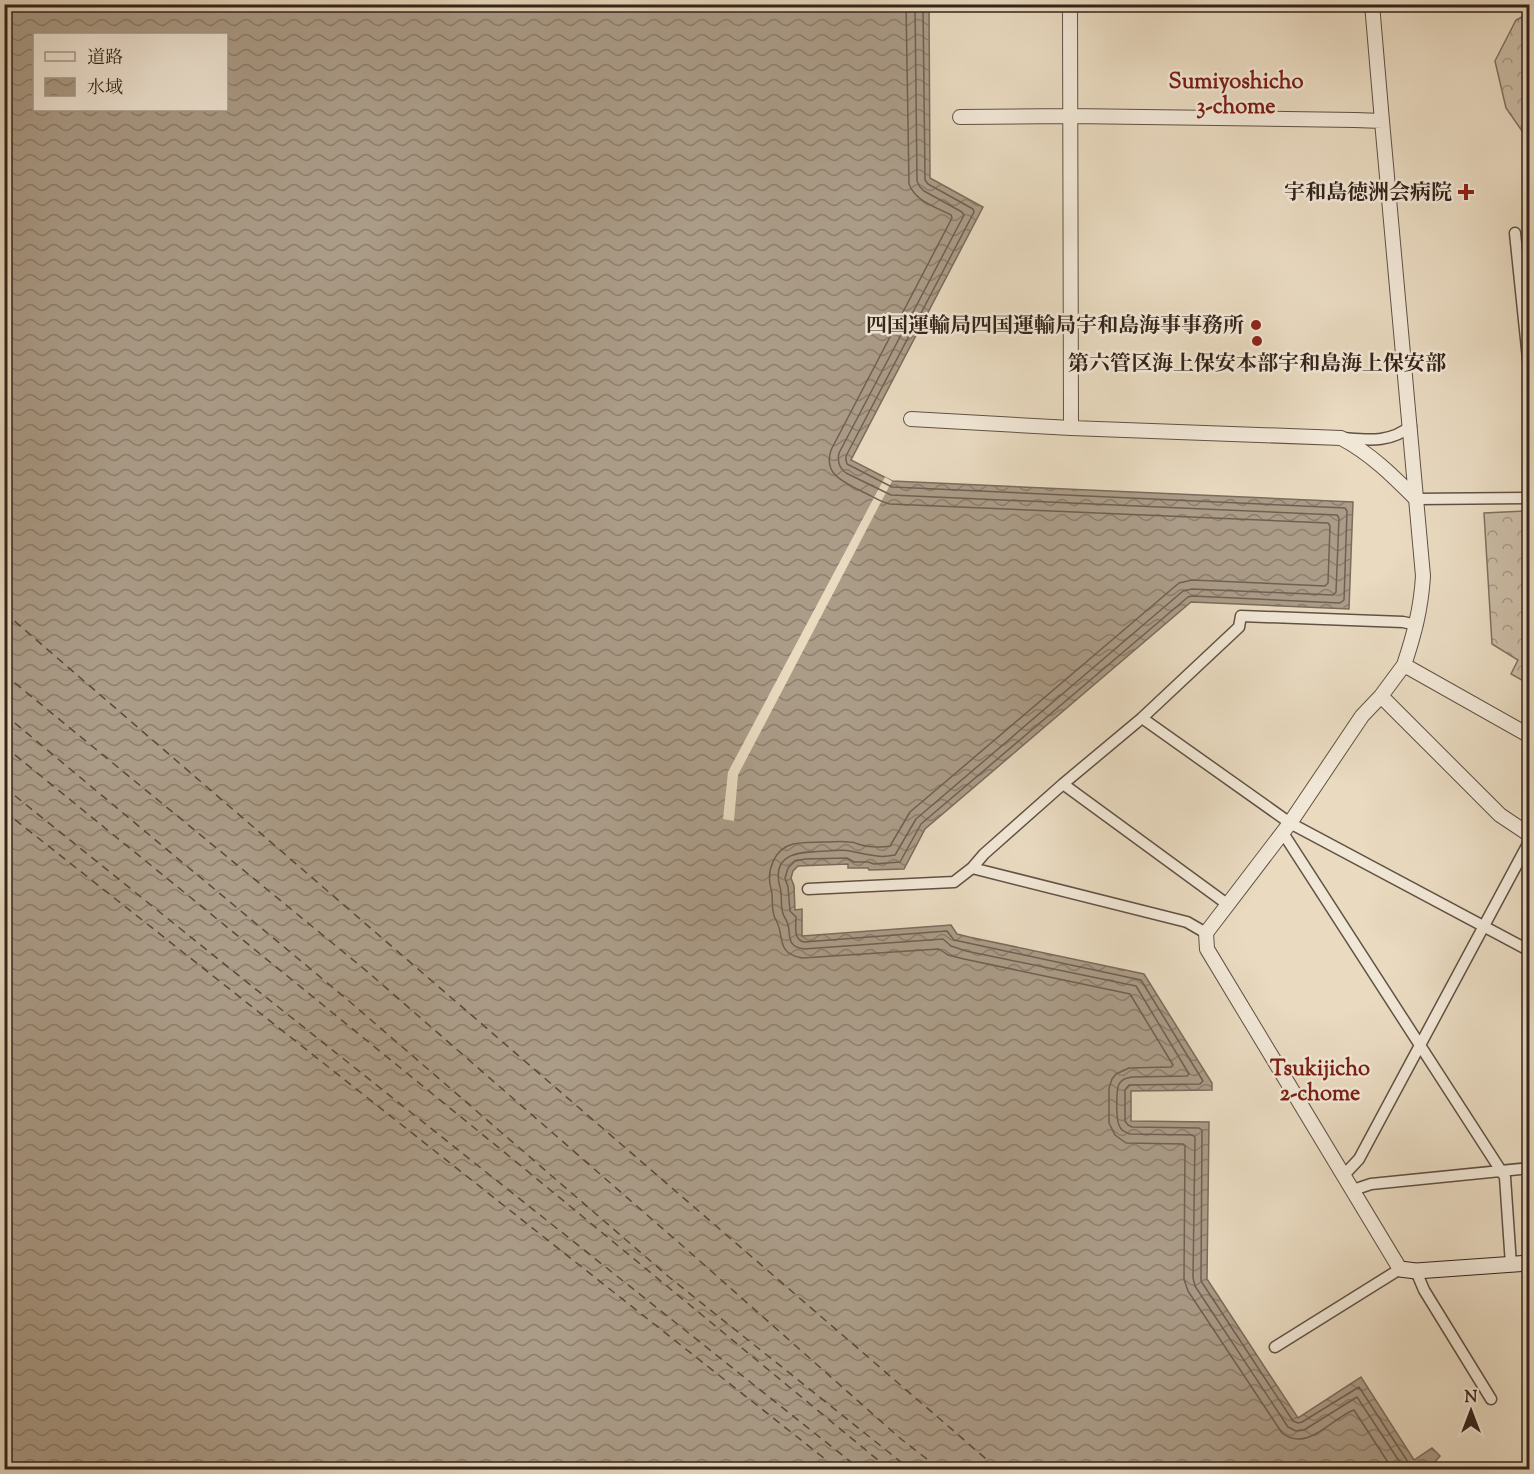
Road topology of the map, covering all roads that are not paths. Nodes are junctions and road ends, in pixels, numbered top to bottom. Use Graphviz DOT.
graph roads {
  1 [pos="1070,4"];
  2 [pos="1372,4"];
  3 [pos="1071,116"];
  4 [pos="960,117"];
  5 [pos="1382,122"];
  6 [pos="1515,233"];
  7 [pos="1530,378"];
  8 [pos="910,419"];
  9 [pos="1411,426"];
  10 [pos="1071,428"];
  11 [pos="1341,438"];
  12 [pos="1530,498"];
  13 [pos="1416,499"];
  14 [pos="1417,625"];
  15 [pos="1404,665"];
  16 [pos="1381,696"];
  17 [pos="1142,718"];
  18 [pos="1530,736"];
  19 [pos="1063,784"];
  20 [pos="1286,828"];
  21 [pos="1530,835"];
  22 [pos="1530,840"];
  23 [pos="972,868"];
  24 [pos="808,889"];
  25 [pos="1227,904"];
  26 [pos="1484,926"];
  27 [pos="1206,933"];
  28 [pos="1530,951"];
  29 [pos="1420,1044"];
  30 [pos="1530,1168"];
  31 [pos="1501,1170"];
  32 [pos="1344,1175"];
  33 [pos="1353,1190"];
  34 [pos="1530,1263"];
  35 [pos="1511,1265"];
  36 [pos="1400,1269"];
  37 [pos="1416,1271"];
  38 [pos="1275,1347"];
  39 [pos="1491,1399"];
  1 -- 3 [label="street"];
  2 -- 5 [label="street"];
  3 -- 4 [label="street"];
  3 -- 5 [label="street"];
  3 -- 10 [label="street"];
  5 -- 9 [label="street"];
  6 -- 7 [label="street"];
  8 -- 10 [label="street"];
  9 -- 11 [label="street"];
  9 -- 13 [label="street"];
  10 -- 11 [label="street"];
  11 -- 13 [label="street"];
  12 -- 13 [label="street"];
  13 -- 14 [label="street"];
  14 -- 15 [label="street"];
  14 -- 17 [label="street"];
  15 -- 16 [label="street"];
  15 -- 18 [label="street"];
  16 -- 20 [label="street"];
  16 -- 21 [label="street"];
  17 -- 19 [label="street"];
  17 -- 20 [label="street"];
  19 -- 23 [label="street"];
  19 -- 25 [label="street"];
  20 -- 25 [label="street"];
  20 -- 26 [label="street"];
  20 -- 29 [label="street"];
  22 -- 26 [label="street"];
  23 -- 24 [label="street"];
  23 -- 27 [label="street"];
  25 -- 27 [label="street"];
  26 -- 28 [label="street"];
  26 -- 29 [label="street"];
  27 -- 32 [label="street"];
  29 -- 31 [label="street"];
  29 -- 32 [label="street"];
  30 -- 31 [label="street"];
  31 -- 33 [label="street"];
  31 -- 35 [label="street"];
  32 -- 33 [label="street"];
  33 -- 36 [label="street"];
  34 -- 35 [label="main road"];
  35 -- 37 [label="main road"];
  36 -- 37 [label="main road"];
  36 -- 38 [label="street"];
  37 -- 39 [label="street"];
}
